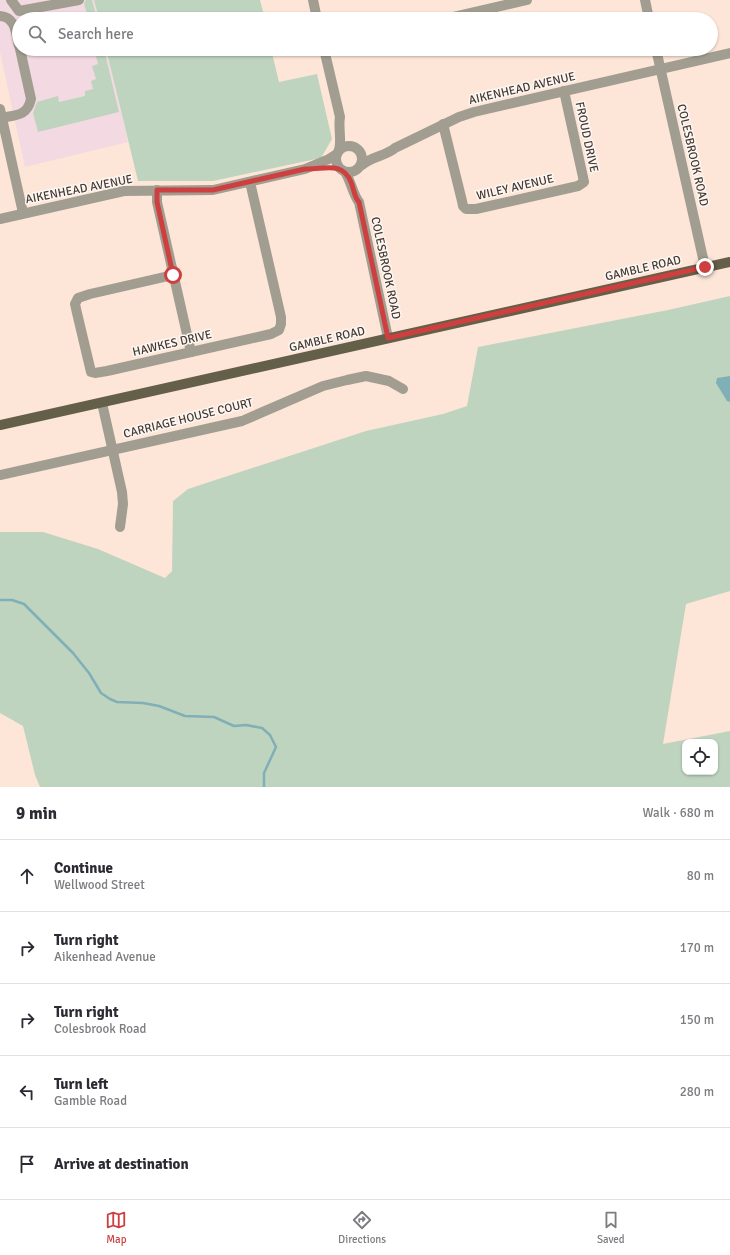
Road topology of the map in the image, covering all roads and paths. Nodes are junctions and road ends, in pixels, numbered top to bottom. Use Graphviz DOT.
graph roads {
  1 [pos="11,0"];
  2 [pos="79,0"];
  3 [pos="313,0"];
  4 [pos="527,0"];
  5 [pos="645,0"];
  6 [pos="316,12"];
  7 [pos="475,12"];
  8 [pos="648,12"];
  9 [pos="0,16"];
  10 [pos="12,22"];
  11 [pos="730,53"];
  12 [pos="22,56"];
  13 [pos="326,56"];
  14 [pos="658,56"];
  15 [pos="717,56"];
  16 [pos="718,56"];
  17 [pos="661,69"];
  18 [pos="564,91"];
  19 [pos="1,115"];
  20 [pos="340,117"];
  21 [pos="443,124"];
  22 [pos="356,148"];
  23 [pos="395,148"];
  24 [pos="338,152"];
  25 [pos="360,167"];
  26 [pos="305,169"];
  27 [pos="343,170"];
  28 [pos="250,182"];
  29 [pos="578,186"];
  30 [pos="157,190"];
  31 [pos="359,202"];
  32 [pos="23,213"];
  33 [pos="0,218"];
  34 [pos="730,262"];
  35 [pos="705,267"];
  36 [pos="173,275"];
  37 [pos="388,338"];
  38 [pos="191,352"];
  39 [pos="403,389"];
  40 [pos="102,403"];
  41 [pos="0,425"];
  42 [pos="112,450"];
  43 [pos="0,475"];
  44 [pos="120,527"];
  1 -- 2 [label="street"];
  3 -- 6 [label="street"];
  4 -- 7 [label="street"];
  5 -- 8 [label="street"];
  9 -- 10 [label="street"];
  11 -- 16 [label="street, AIKENHEAD AVENUE"];
  12 -- 19 [label="street"];
  13 -- 20 [label="street"];
  14 -- 17 [label="street, COLESBROOK ROAD"];
  15 -- 17 [label="street, AIKENHEAD AVENUE"];
  17 -- 18 [label="street, AIKENHEAD AVENUE"];
  17 -- 35 [label="street, COLESBROOK ROAD"];
  18 -- 21 [label="street, AIKENHEAD AVENUE"];
  18 -- 29 [label="street, FROUD DRIVE"];
  19 -- 32 [label="street"];
  20 -- 22 [label="street"];
  20 -- 24 [label="street"];
  21 -- 23 [label="street, AIKENHEAD AVENUE"];
  21 -- 29 [label="street, WILEY AVENUE"];
  22 -- 23 [label="street, AIKENHEAD AVENUE"];
  22 -- 24 [label="street"];
  22 -- 25 [label="street"];
  23 -- 25 [label="street, AIKENHEAD AVENUE"];
  24 -- 26 [label="street, AIKENHEAD AVENUE"];
  24 -- 27 [label="street"];
  25 -- 27 [label="street"];
  25 -- 31 [label="street, COLESBROOK ROAD"];
  26 -- 27 [label="street, AIKENHEAD AVENUE"];
  26 -- 28 [label="street, AIKENHEAD AVENUE"];
  27 -- 31 [label="street, COLESBROOK ROAD"];
  28 -- 30 [label="street, AIKENHEAD AVENUE"];
  28 -- 38 [label="street, HAWKES DRIVE"];
  30 -- 32 [label="street, AIKENHEAD AVENUE"];
  30 -- 36 [label="street"];
  31 -- 37 [label="street, COLESBROOK ROAD"];
  32 -- 33 [label="street, AIKENHEAD AVENUE"];
  34 -- 35 [label="main road, GAMBLE ROAD"];
  35 -- 37 [label="main road, GAMBLE ROAD"];
  36 -- 38 [label="street"];
  36 -- 38 [label="street, HAWKES DRIVE"];
  37 -- 40 [label="main road, GAMBLE ROAD"];
  39 -- 42 [label="street, CARRIAGE HOUSE COURT"];
  40 -- 41 [label="main road, GAMBLE ROAD"];
  40 -- 42 [label="street"];
  42 -- 43 [label="street, CARRIAGE HOUSE COURT"];
  42 -- 44 [label="street"];
}
